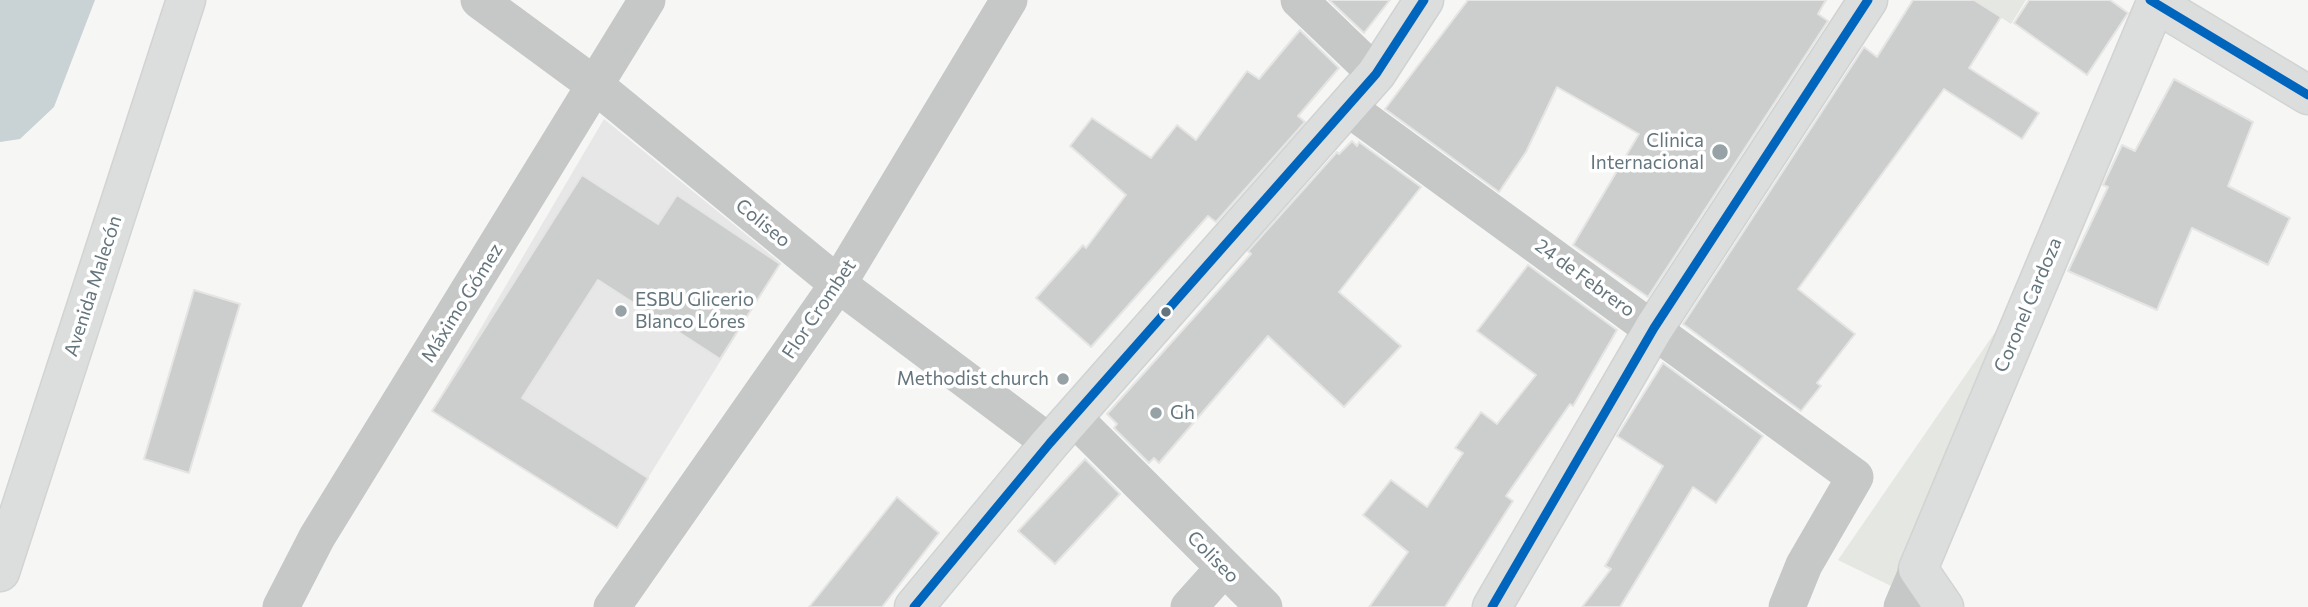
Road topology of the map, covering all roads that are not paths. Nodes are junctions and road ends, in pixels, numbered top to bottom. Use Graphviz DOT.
graph roads {
  1 [pos="186,0"];
  2 [pos="479,0"];
  3 [pos="647,0"];
  4 [pos="1009,0"];
  5 [pos="1299,0"];
  6 [pos="1424,0"];
  7 [pos="1868,0"];
  8 [pos="2154,1"];
  9 [pos="1376,74"];
  10 [pos="596,86"];
  11 [pos="2308,96"];
  12 [pos="1347,107"];
  13 [pos="838,284"];
  14 [pos="1654,328"];
  15 [pos="1061,430"];
  16 [pos="1224,568"];
  17 [pos="1918,569"];
  18 [pos="0,572"];
  19 [pos="281,607"];
  20 [pos="612,607"];
  21 [pos="914,607"];
  22 [pos="1189,607"];
  23 [pos="1264,607"];
  24 [pos="1492,607"];
  25 [pos="1787,607"];
  26 [pos="1902,607"];
  27 [pos="1944,607"];
  1 -- 18 [label="main road, Avenida Malecón"];
  2 -- 10 [label="street, Coliseo"];
  3 -- 10 [label="street, Máximo Gómez"];
  4 -- 13 [label="street, Flor Crombet"];
  5 -- 9 [label="street"];
  6 -- 9 [label="main road"];
  7 -- 14 [label="main road"];
  8 -- 11 [label="main road"];
  8 -- 17 [label="main road, Coronel Cardoza"];
  9 -- 12 [label="main road"];
  10 -- 13 [label="street, Coliseo"];
  10 -- 19 [label="street, Máximo Gómez"];
  12 -- 14 [label="street, 24 de Febrero"];
  12 -- 15 [label="main road"];
  13 -- 15 [label="street, Coliseo"];
  13 -- 20 [label="street, Flor Crombet"];
  14 -- 24 [label="main road"];
  14 -- 25 [label="street, 24 de Febrero"];
  15 -- 16 [label="street, Coliseo"];
  15 -- 21 [label="main road"];
  16 -- 22 [label="street"];
  16 -- 23 [label="street, Coliseo"];
  17 -- 26 [label="street, Coronel Cardoza"];
  17 -- 27 [label="main road"];
}
